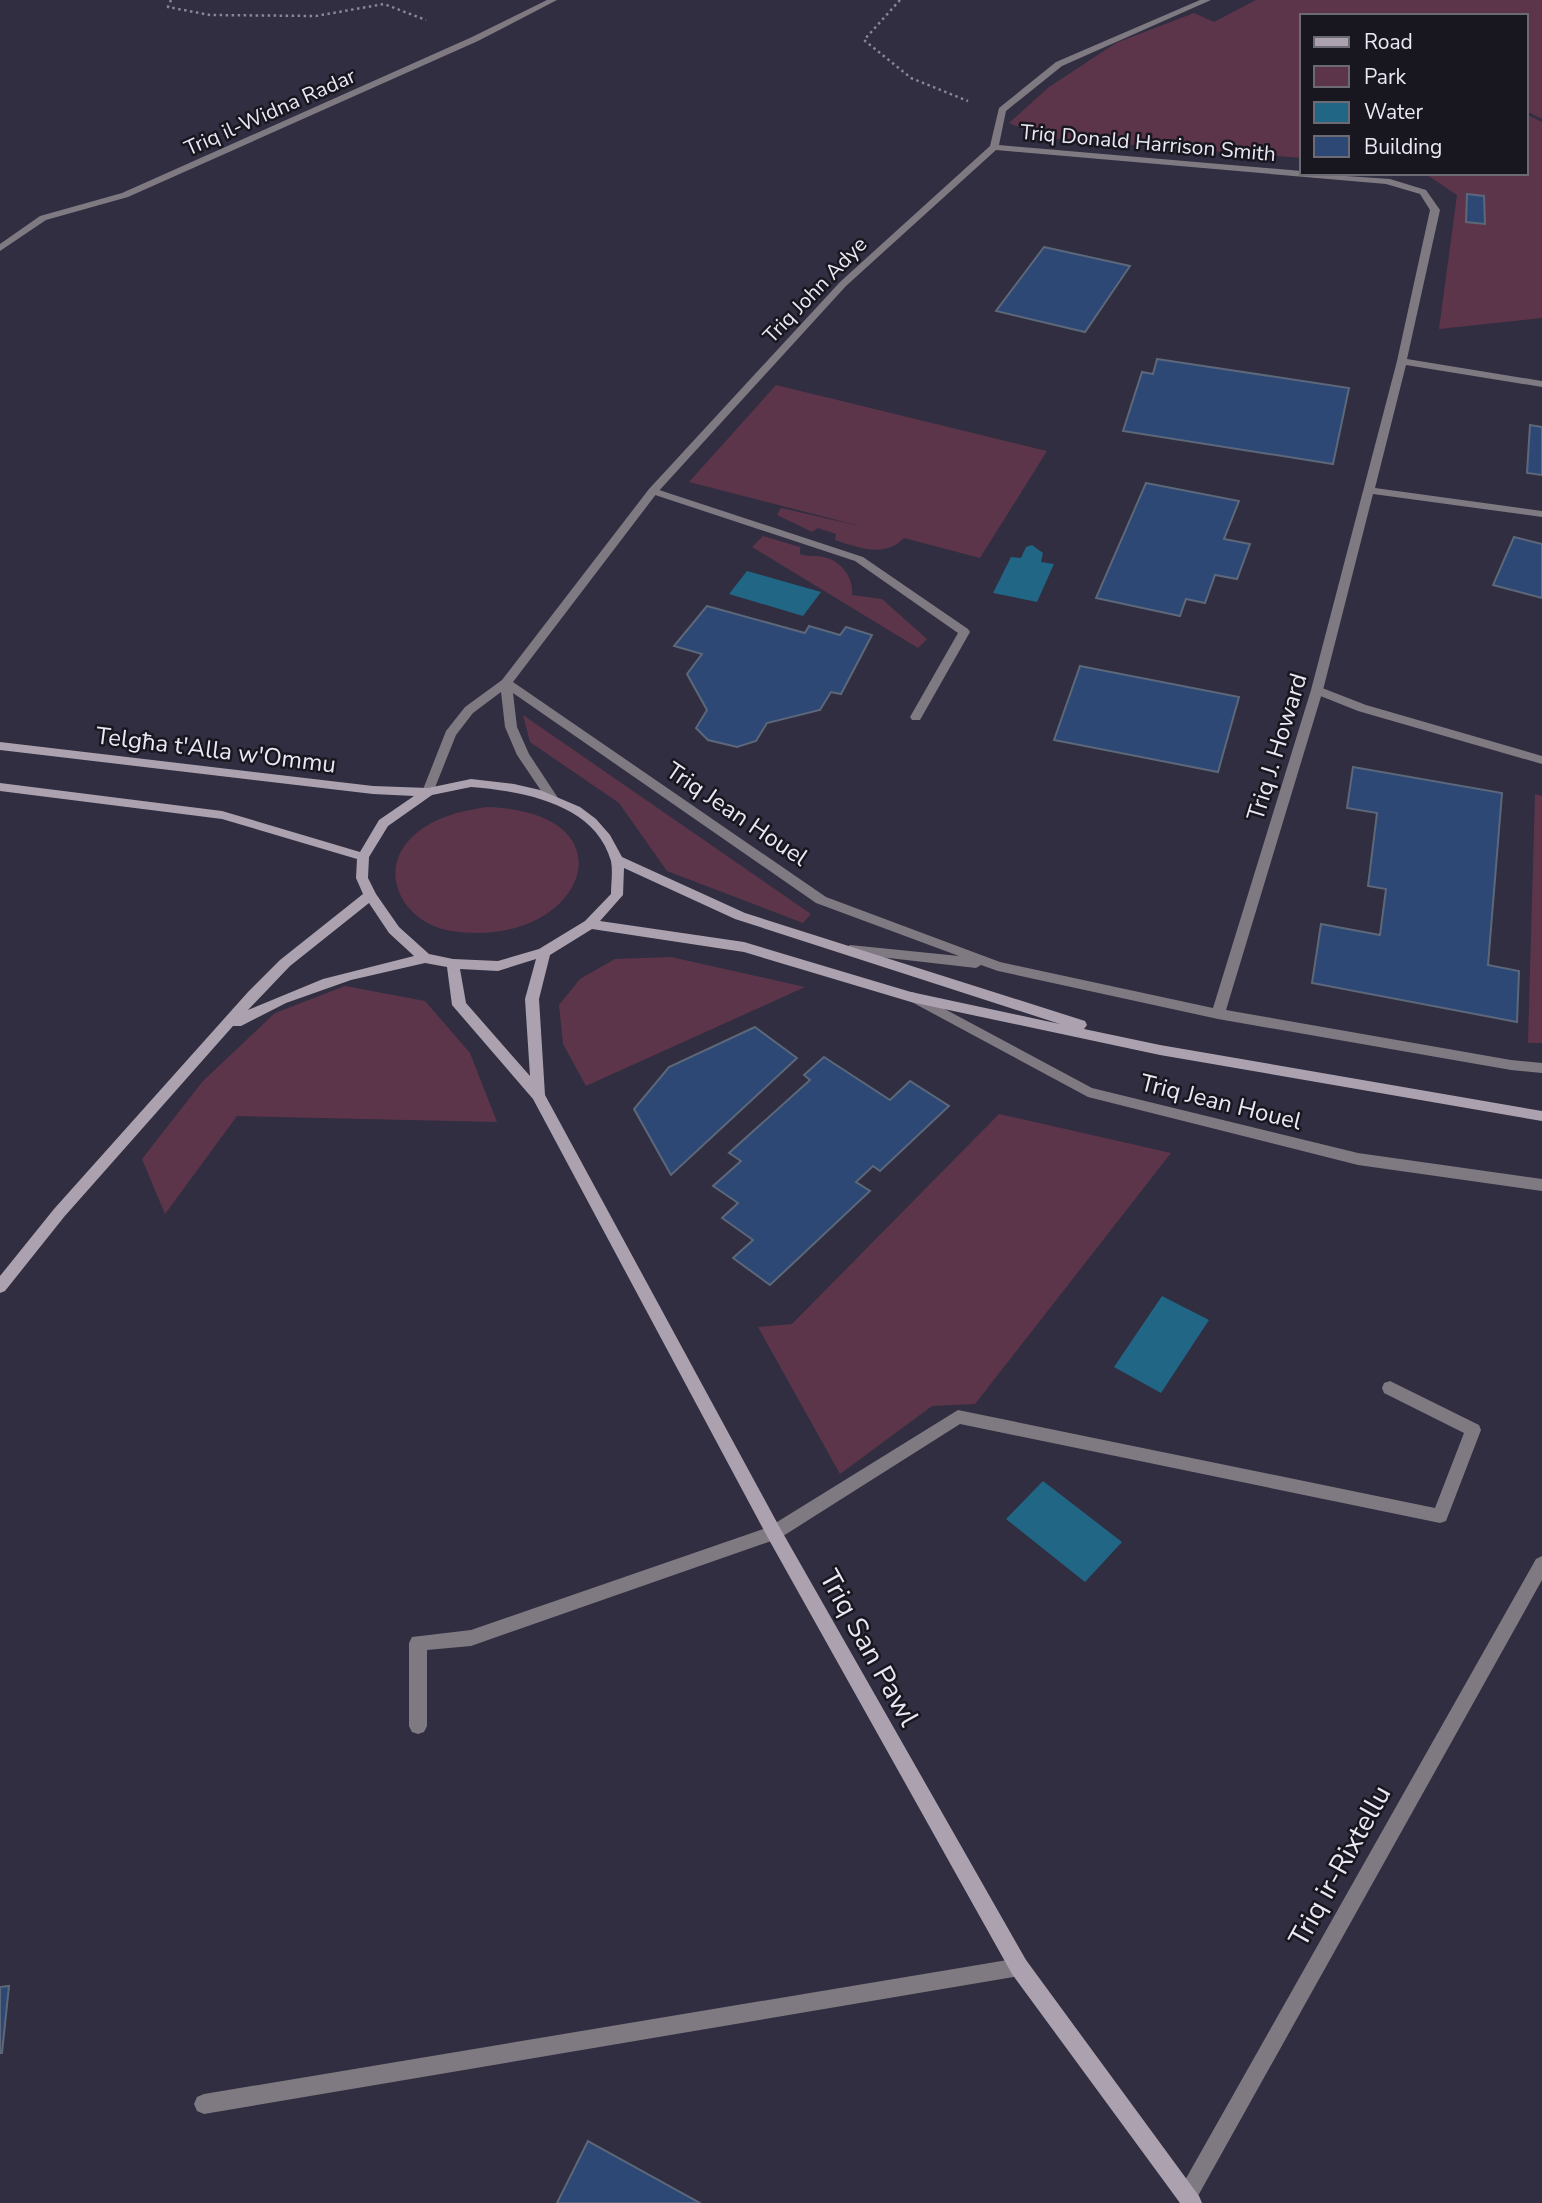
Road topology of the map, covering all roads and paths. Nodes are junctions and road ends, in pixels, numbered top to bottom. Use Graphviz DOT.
graph roads {
  1 [pos="171,0"];
  2 [pos="553,0"];
  3 [pos="900,0"];
  4 [pos="1207,0"];
  5 [pos="475,39"];
  6 [pos="1002,110"];
  7 [pos="994,147"];
  8 [pos="1300,173"];
  9 [pos="1318,175"];
  10 [pos="1423,192"];
  11 [pos="0,248"];
  12 [pos="1402,361"];
  13 [pos="1542,384"];
  14 [pos="1367,490"];
  15 [pos="653,491"];
  16 [pos="1542,514"];
  17 [pos="506,683"];
  18 [pos="1317,690"];
  19 [pos="916,717"];
  20 [pos="0,746"];
  21 [pos="1542,760"];
  22 [pos="0,787"];
  23 [pos="428,792"];
  24 [pos="552,798"];
  25 [pos="363,857"];
  26 [pos="617,860"];
  27 [pos="370,895"];
  28 [pos="590,924"];
  29 [pos="842,949"];
  30 [pos="544,953"];
  31 [pos="425,958"];
  32 [pos="453,964"];
  33 [pos="998,966"];
  34 [pos="911,996"];
  35 [pos="1218,1014"];
  36 [pos="229,1026"];
  37 [pos="1160,1050"];
  38 [pos="1542,1068"];
  39 [pos="538,1095"];
  40 [pos="1542,1116"];
  41 [pos="1542,1185"];
  42 [pos="0,1287"];
  43 [pos="1390,1388"];
  44 [pos="774,1533"];
  45 [pos="1542,1564"];
  46 [pos="418,1726"];
  47 [pos="1019,1968"];
  48 [pos="204,2104"];
  49 [pos="1189,2200"];
  1 -- 5 [label="path"];
  2 -- 5 [label="street, Triq il-Widna Radar"];
  3 -- 6 [label="path"];
  4 -- 6 [label="street"];
  5 -- 11 [label="street, Triq il-Widna Radar"];
  6 -- 7 [label="street"];
  7 -- 8 [label="street, Triq Donald Harrison Smith"];
  7 -- 15 [label="street, Triq John Adye"];
  9 -- 10 [label="street, Triq Donald Harrison Smith"];
  10 -- 12 [label="street, Triq J. Howard"];
  12 -- 13 [label="street"];
  12 -- 14 [label="street, Triq J. Howard"];
  14 -- 16 [label="street"];
  14 -- 18 [label="street, Triq J. Howard"];
  15 -- 17 [label="street, Triq John Adye"];
  15 -- 19 [label="street"];
  17 -- 23 [label="street, Triq John Adye"];
  17 -- 24 [label="street"];
  17 -- 33 [label="street, Triq Jean Houel"];
  18 -- 21 [label="street"];
  18 -- 35 [label="street, Triq J. Howard"];
  20 -- 23 [label="main road, Telgħa t'Alla w'Ommu"];
  22 -- 25 [label="main road"];
  23 -- 24 [label="main road"];
  23 -- 25 [label="main road"];
  24 -- 26 [label="main road"];
  25 -- 27 [label="main road"];
  26 -- 28 [label="main road"];
  26 -- 29 [label="main road, Triq Jean Houel"];
  27 -- 31 [label="main road"];
  27 -- 36 [label="main road"];
  28 -- 30 [label="main road"];
  28 -- 34 [label="main road, Triq Jean Houel"];
  29 -- 33 [label="street, Triq Jean Houel"];
  29 -- 37 [label="main road, Triq Jean Houel"];
  30 -- 32 [label="main road"];
  30 -- 39 [label="main road, Triq San Pawl"];
  31 -- 32 [label="main road"];
  31 -- 36 [label="main road"];
  32 -- 39 [label="main road, Triq San Pawl"];
  33 -- 35 [label="street, Triq Jean Houel"];
  34 -- 37 [label="main road, Triq Jean Houel"];
  34 -- 41 [label="street, Triq Jean Houel"];
  35 -- 38 [label="street, Triq Jean Houel"];
  36 -- 42 [label="main road"];
  37 -- 40 [label="main road, Triq Jean Houel"];
  39 -- 44 [label="main road, Triq San Pawl"];
  43 -- 44 [label="street"];
  44 -- 46 [label="street"];
  44 -- 47 [label="main road, Triq San Pawl"];
  45 -- 49 [label="street, Triq ir-Rixtellu"];
  47 -- 48 [label="street"];
  47 -- 49 [label="main road, Triq San Pawl"];
}
